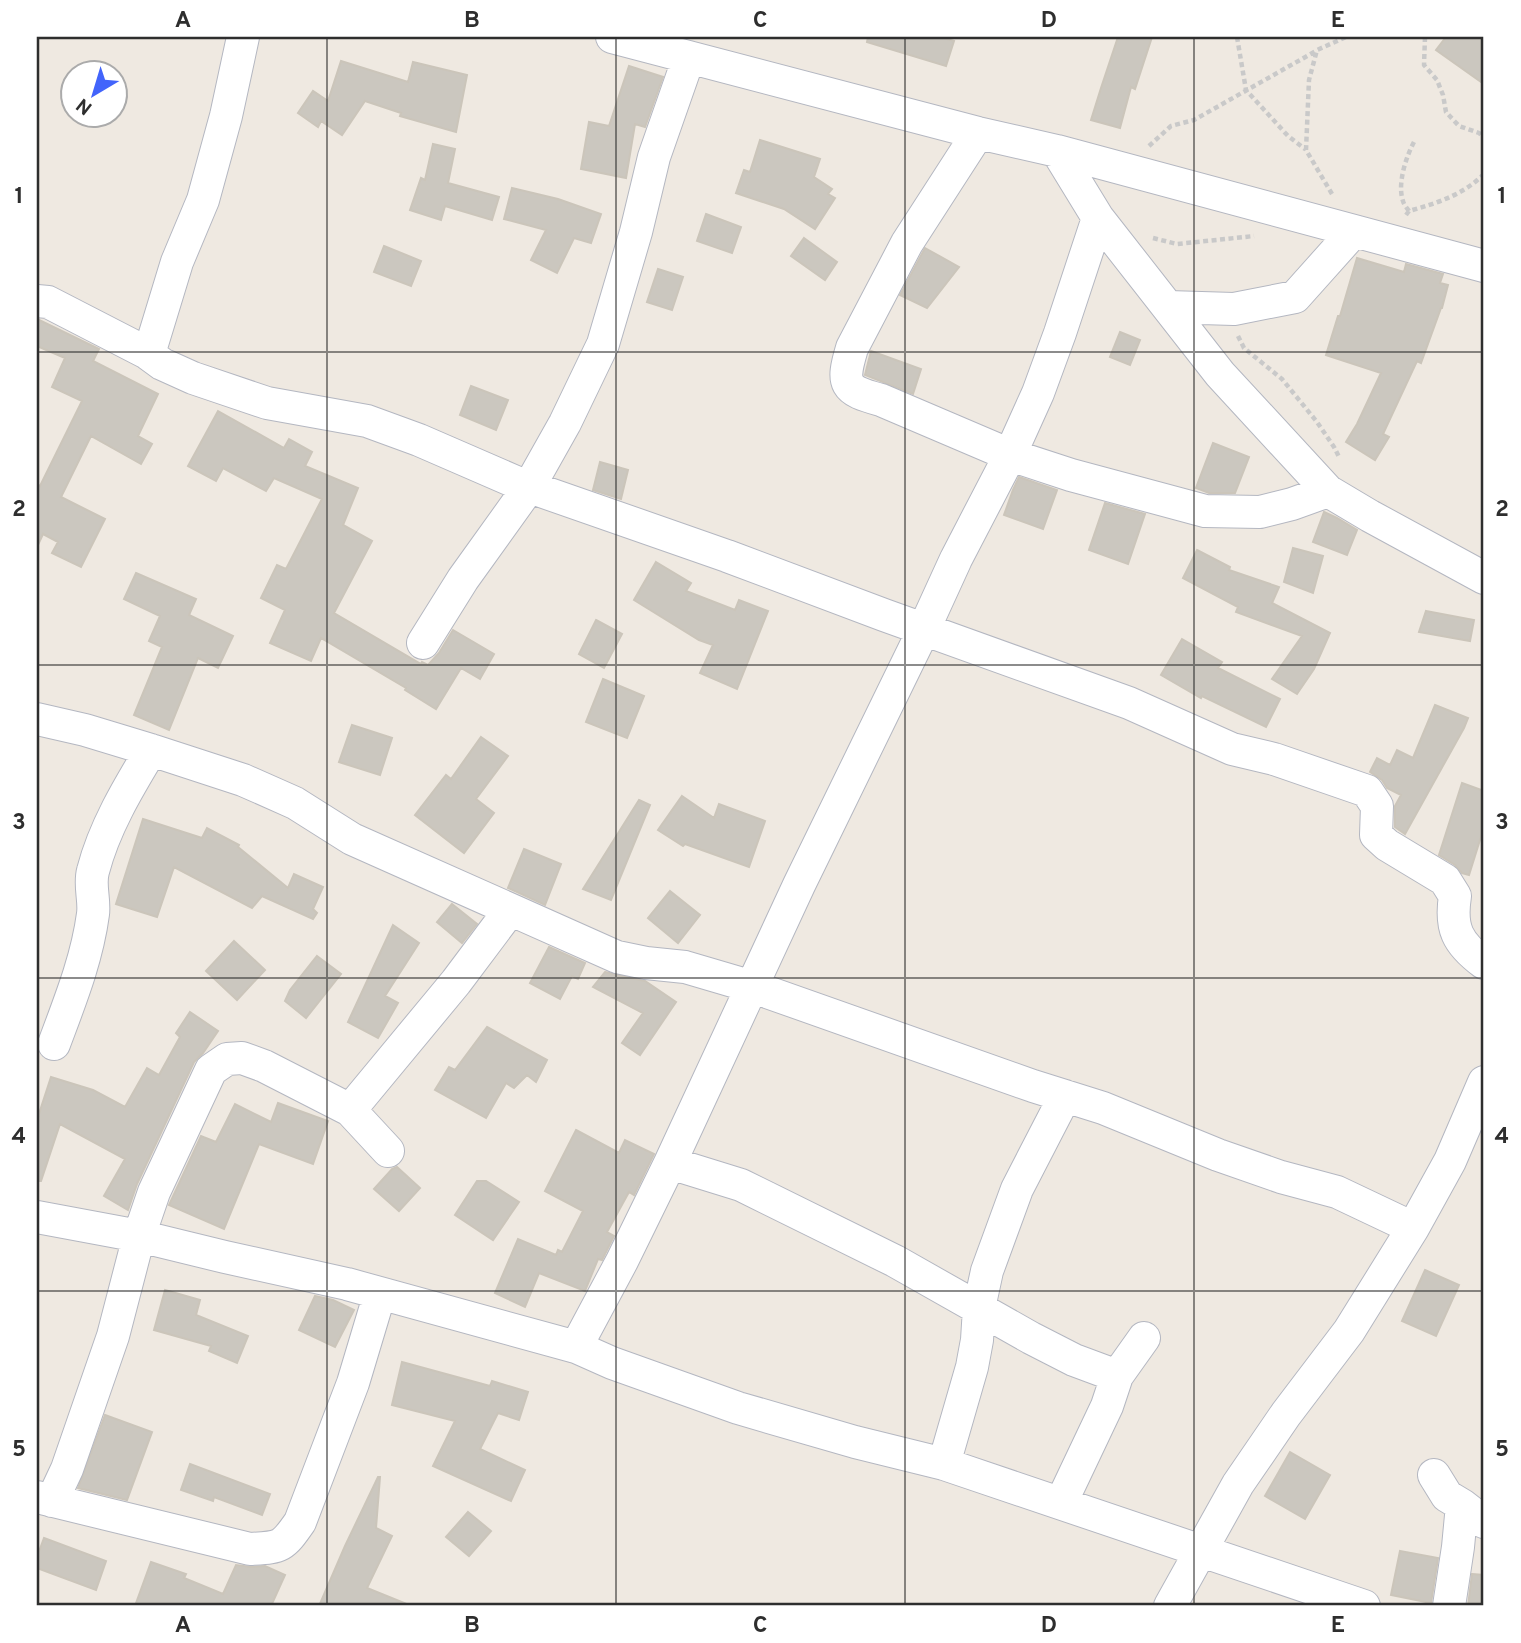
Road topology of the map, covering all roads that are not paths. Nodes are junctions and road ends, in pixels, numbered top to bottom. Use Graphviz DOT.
graph roads {
  1 [pos="243,37"];
  2 [pos="612,37"];
  3 [pos="689,57"];
  4 [pos="978,133"];
  5 [pos="1058,151"];
  6 [pos="1097,218"];
  7 [pos="1353,231"];
  8 [pos="1484,266"];
  9 [pos="37,301"];
  10 [pos="1168,307"];
  11 [pos="147,353"];
  12 [pos="1010,455"];
  13 [pos="1336,479"];
  14 [pos="529,487"];
  15 [pos="1484,578"];
  16 [pos="924,629"];
  17 [pos="422,643"];
  18 [pos="37,719"];
  19 [pos="151,750"];
  20 [pos="510,910"];
  21 [pos="1484,963"];
  22 [pos="753,986"];
  23 [pos="54,1044"];
  24 [pos="1482,1092"];
  25 [pos="1065,1096"];
  26 [pos="350,1110"];
  27 [pos="388,1152"];
  28 [pos="670,1163"];
  29 [pos="37,1217"];
  30 [pos="1413,1228"];
  31 [pos="139,1236"];
  32 [pos="380,1293"];
  33 [pos="979,1308"];
  34 [pos="1144,1338"];
  35 [pos="576,1347"];
  36 [pos="1117,1376"];
  37 [pos="944,1464"];
  38 [pos="1434,1475"];
  39 [pos="44,1499"];
  40 [pos="1061,1503"];
  41 [pos="1473,1513"];
  42 [pos="1201,1550"];
  43 [pos="1170,1606"];
  44 [pos="1364,1606"];
  45 [pos="1449,1606"];
  1 -- 11 [label="street"];
  2 -- 3 [label="street"];
  3 -- 4 [label="street"];
  3 -- 14 [label="street"];
  4 -- 5 [label="street"];
  4 -- 12 [label="street"];
  5 -- 6 [label="street"];
  5 -- 7 [label="street"];
  6 -- 10 [label="street"];
  6 -- 12 [label="street"];
  7 -- 8 [label="street"];
  7 -- 10 [label="street"];
  9 -- 11 [label="street"];
  10 -- 13 [label="street"];
  11 -- 14 [label="street"];
  12 -- 13 [label="street"];
  12 -- 16 [label="street"];
  13 -- 15 [label="street"];
  14 -- 16 [label="street"];
  14 -- 17 [label="street"];
  16 -- 21 [label="street"];
  16 -- 22 [label="street"];
  18 -- 19 [label="street"];
  19 -- 20 [label="street"];
  19 -- 23 [label="street"];
  20 -- 22 [label="street"];
  20 -- 26 [label="street"];
  22 -- 25 [label="street"];
  22 -- 28 [label="street"];
  24 -- 30 [label="street"];
  25 -- 30 [label="street"];
  25 -- 33 [label="street"];
  26 -- 27 [label="street"];
  26 -- 31 [label="street"];
  28 -- 33 [label="street"];
  28 -- 35 [label="street"];
  29 -- 31 [label="street"];
  30 -- 42 [label="street"];
  31 -- 32 [label="street"];
  31 -- 39 [label="street"];
  32 -- 35 [label="street"];
  32 -- 39 [label="street"];
  33 -- 36 [label="street"];
  33 -- 37 [label="street"];
  34 -- 36 [label="street"];
  35 -- 37 [label="street"];
  36 -- 40 [label="street"];
  37 -- 40 [label="street"];
  38 -- 41 [label="street"];
  40 -- 42 [label="street"];
  41 -- 45 [label="street"];
  42 -- 43 [label="street"];
  42 -- 44 [label="street"];
}
